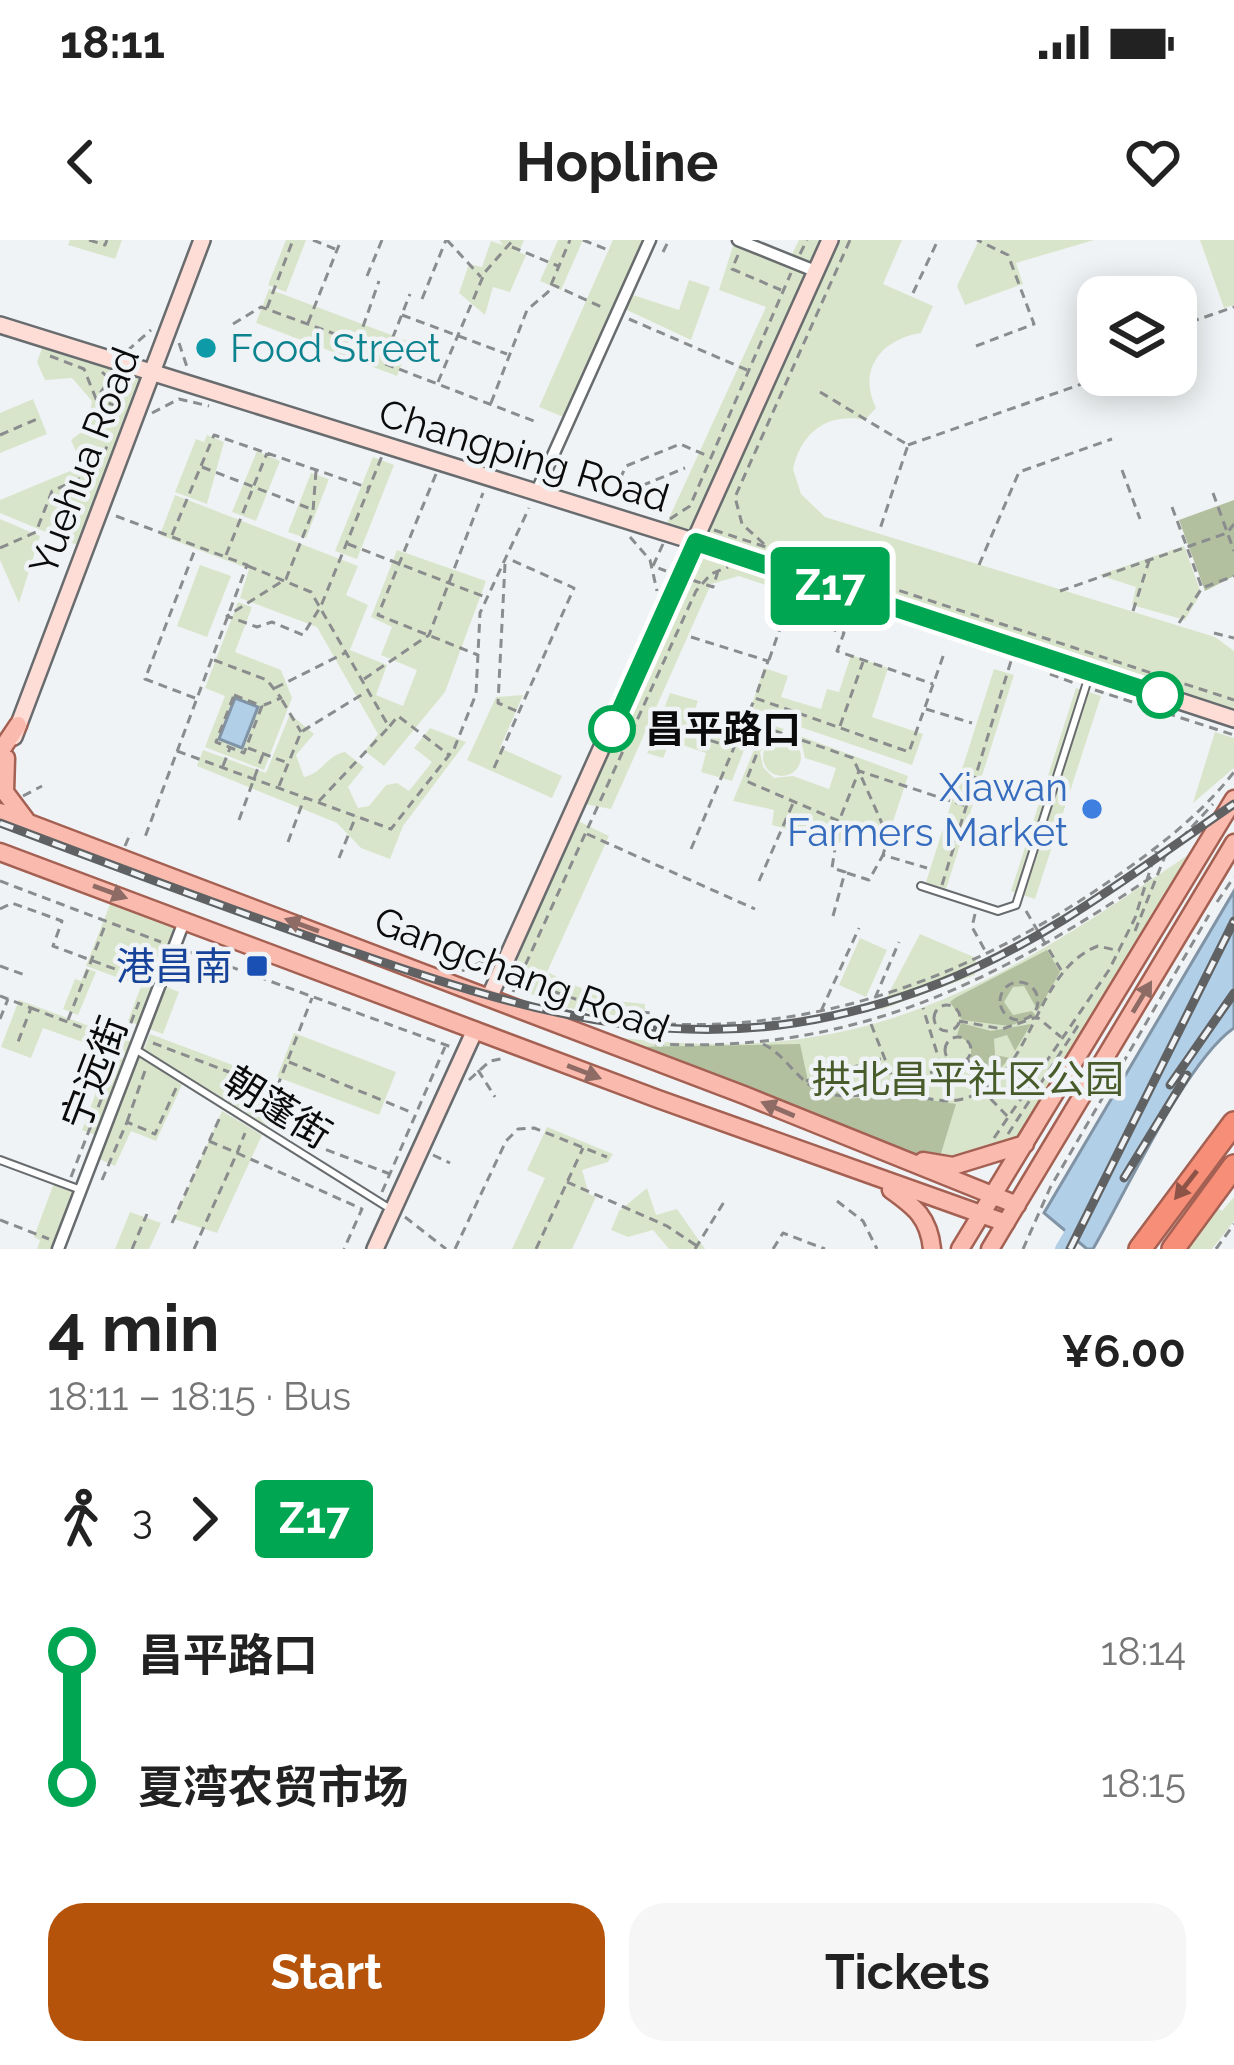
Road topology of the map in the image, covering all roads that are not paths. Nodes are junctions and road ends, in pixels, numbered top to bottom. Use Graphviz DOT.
graph roads {
  1 [pos="202,240"];
  2 [pos="650,240"];
  3 [pos="830,240"];
  4 [pos="741,241"];
  5 [pos="815,272"];
  6 [pos="0,325"];
  7 [pos="153,376"];
  8 [pos="536,493"];
  9 [pos="696,542"];
  10 [pos="860,596"];
  11 [pos="853,619"];
  12 [pos="1088,679"];
  13 [pos="1234,719"];
  14 [pos="18,725"];
  15 [pos="2,761"];
  16 [pos="1234,799"];
  17 [pos="0,812"];
  18 [pos="37,826"];
  19 [pos="1234,843"];
  20 [pos="0,855"];
  21 [pos="921,886"];
  22 [pos="185,919"];
  23 [pos="492,992"];
  24 [pos="475,1030"];
  25 [pos="133,1043"];
  26 [pos="1234,1123"];
  27 [pos="1026,1144"];
  28 [pos="886,1154"];
  29 [pos="0,1160"];
  30 [pos="1234,1166"];
  31 [pos="875,1179"];
  32 [pos="81,1190"];
  33 [pos="993,1196"];
  34 [pos="1017,1205"];
  35 [pos="393,1213"];
  36 [pos="981,1215"];
  37 [pos="1006,1223"];
  38 [pos="59,1246"];
  39 [pos="375,1249"];
  40 [pos="932,1249"];
  41 [pos="960,1249"];
  42 [pos="990,1249"];
  43 [pos="1140,1249"];
  44 [pos="1173,1249"];
  1 -- 7 [label="street, Yuehua Road"];
  2 -- 8 [label="street"];
  3 -- 5 [label="street"];
  4 -- 5 [label="street"];
  5 -- 9 [label="street"];
  6 -- 7 [label="street, Changping Road"];
  7 -- 8 [label="street, Changping Road"];
  7 -- 14 [label="street, Yuehua Road"];
  8 -- 9 [label="street, Changping Road"];
  9 -- 10 [label="street, Changping Road"];
  9 -- 23 [label="street"];
  10 -- 11 [label="lane"];
  10 -- 12 [label="street, Changping Road"];
  12 -- 13 [label="street, Changping Road"];
  12 -- 21 [label="lane"];
  14 -- 15 [label="main road"];
  15 -- 18 [label="main road"];
  16 -- 27 [label="main road"];
  17 -- 18 [label="main road, Gangchang Road"];
  23 -- 18 [label="main road, Gangchang Road, one-way"];
  34 -- 19 [label="main road, one-way"];
  20 -- 22 [label="main road, Gangchang Road, one-way"];
  22 -- 24 [label="main road, Gangchang Road"];
  22 -- 25 [label="street, 宁远街"];
  28 -- 23 [label="main road, Gangchang Road, one-way"];
  24 -- 31 [label="main road, Gangchang Road, one-way"];
  24 -- 35 [label="street"];
  25 -- 32 [label="street, 宁远街"];
  25 -- 35 [label="lane, 朝蓬街"];
  26 -- 43 [label="highway, one-way"];
  27 -- 28 [label="main road"];
  27 -- 33 [label="main road"];
  28 -- 33 [label="main road, Gangchang Road"];
  29 -- 32 [label="lane"];
  30 -- 44 [label="highway"];
  31 -- 36 [label="main road, Gangchang Road"];
  31 -- 40 [label="main road"];
  32 -- 38 [label="street, 宁远街"];
  33 -- 34 [label="main road, Gangchang Road"];
  33 -- 36 [label="main road"];
  34 -- 37 [label="main road"];
  35 -- 39 [label="street"];
  36 -- 37 [label="main road, Gangchang Road"];
  36 -- 41 [label="main road"];
  37 -- 42 [label="main road"];
}
